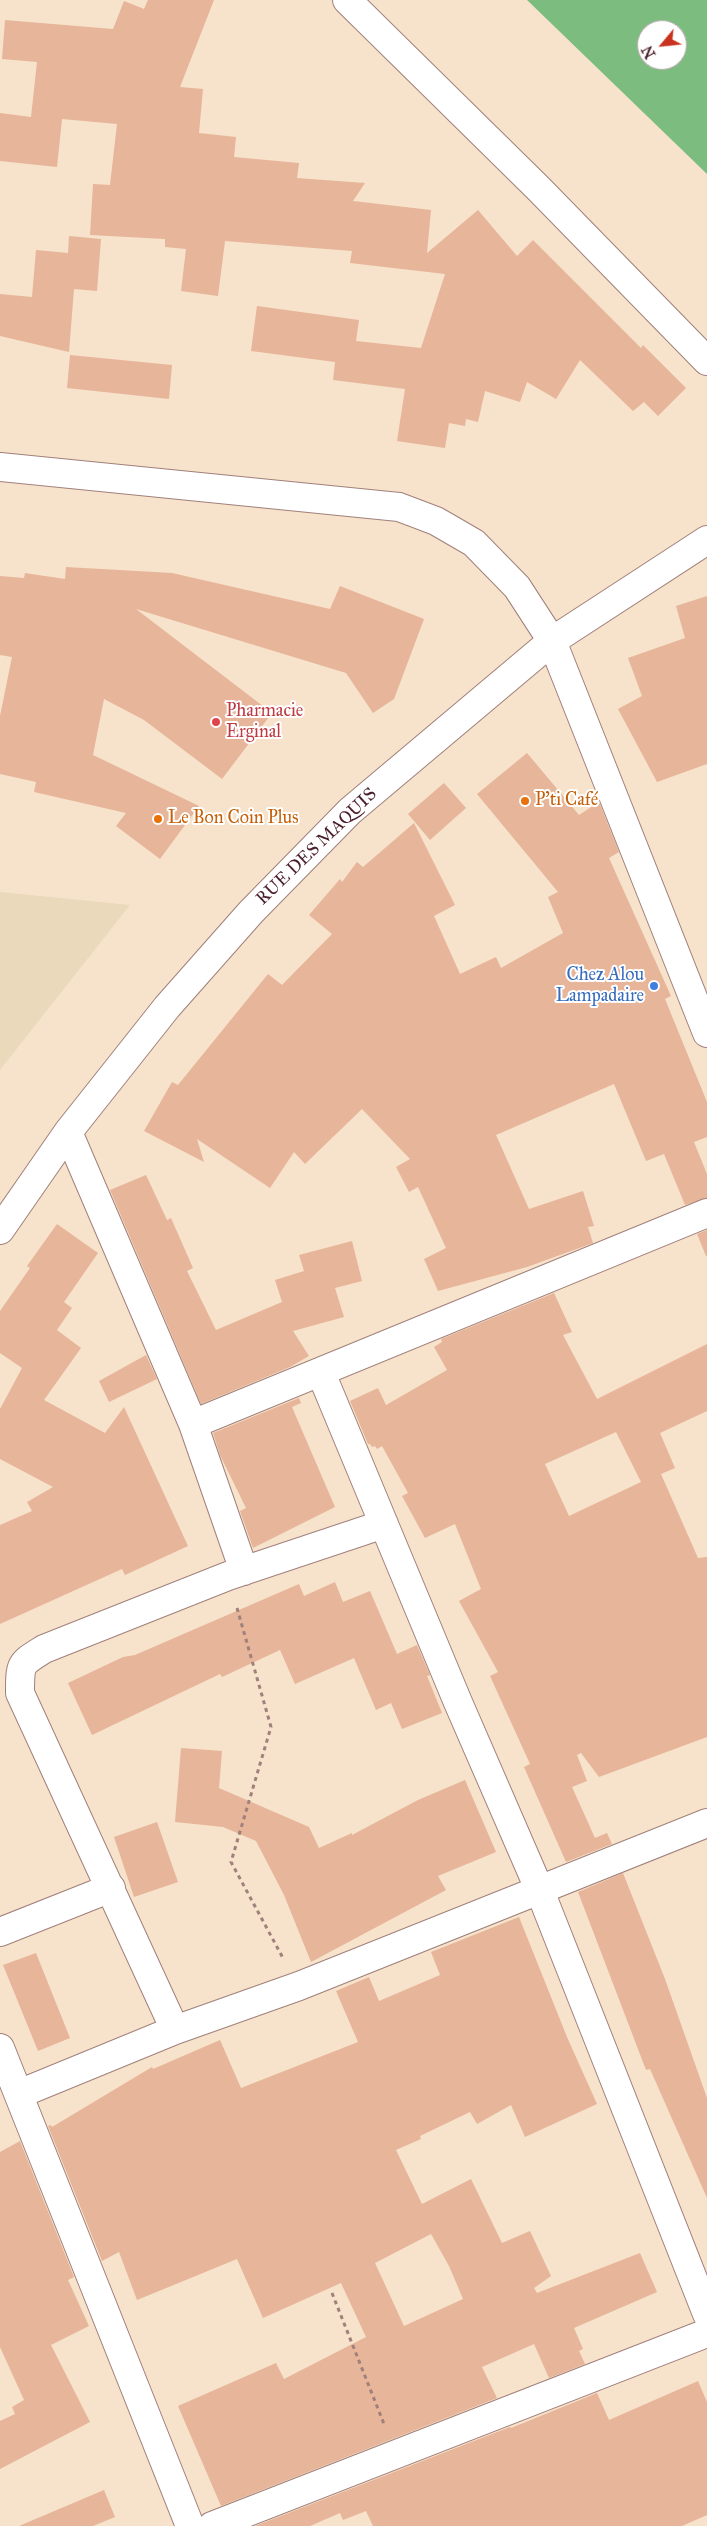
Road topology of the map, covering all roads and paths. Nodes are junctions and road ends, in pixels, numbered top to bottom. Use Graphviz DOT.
graph roads {
  1 [pos="348,0"];
  2 [pos="707,362"];
  3 [pos="0,467"];
  4 [pos="707,540"];
  5 [pos="552,641"];
  6 [pos="707,1033"];
  7 [pos="68,1132"];
  8 [pos="707,1213"];
  9 [pos="0,1230"];
  10 [pos="321,1372"];
  11 [pos="193,1424"];
  12 [pos="384,1524"];
  13 [pos="236,1574"];
  14 [pos="707,1823"];
  15 [pos="112,1888"];
  16 [pos="540,1891"];
  17 [pos="0,1932"];
  18 [pos="299,1986"];
  19 [pos="175,2030"];
  20 [pos="0,2048"];
  21 [pos="19,2094"];
  22 [pos="332,2293"];
  23 [pos="707,2314"];
  24 [pos="707,2333"];
  25 [pos="396,2455"];
  26 [pos="190,2526"];
  27 [pos="212,2526"];
  1 -- 2 [label="street"];
  3 -- 5 [label="street"];
  4 -- 5 [label="street, RUE DES MAQUIS"];
  5 -- 6 [label="street"];
  5 -- 7 [label="street, RUE DES MAQUIS"];
  7 -- 9 [label="street, RUE DES MAQUIS"];
  7 -- 11 [label="street"];
  8 -- 10 [label="street"];
  10 -- 11 [label="street"];
  10 -- 12 [label="street"];
  11 -- 13 [label="street"];
  12 -- 13 [label="street"];
  12 -- 16 [label="street"];
  13 -- 15 [label="street"];
  13 -- 18 [label="path"];
  14 -- 16 [label="street"];
  15 -- 17 [label="street"];
  15 -- 19 [label="street"];
  16 -- 18 [label="street"];
  16 -- 23 [label="street"];
  18 -- 19 [label="street"];
  19 -- 21 [label="street"];
  20 -- 21 [label="street"];
  21 -- 26 [label="street"];
  22 -- 25 [label="path"];
  24 -- 25 [label="street"];
  25 -- 27 [label="street"];
}
